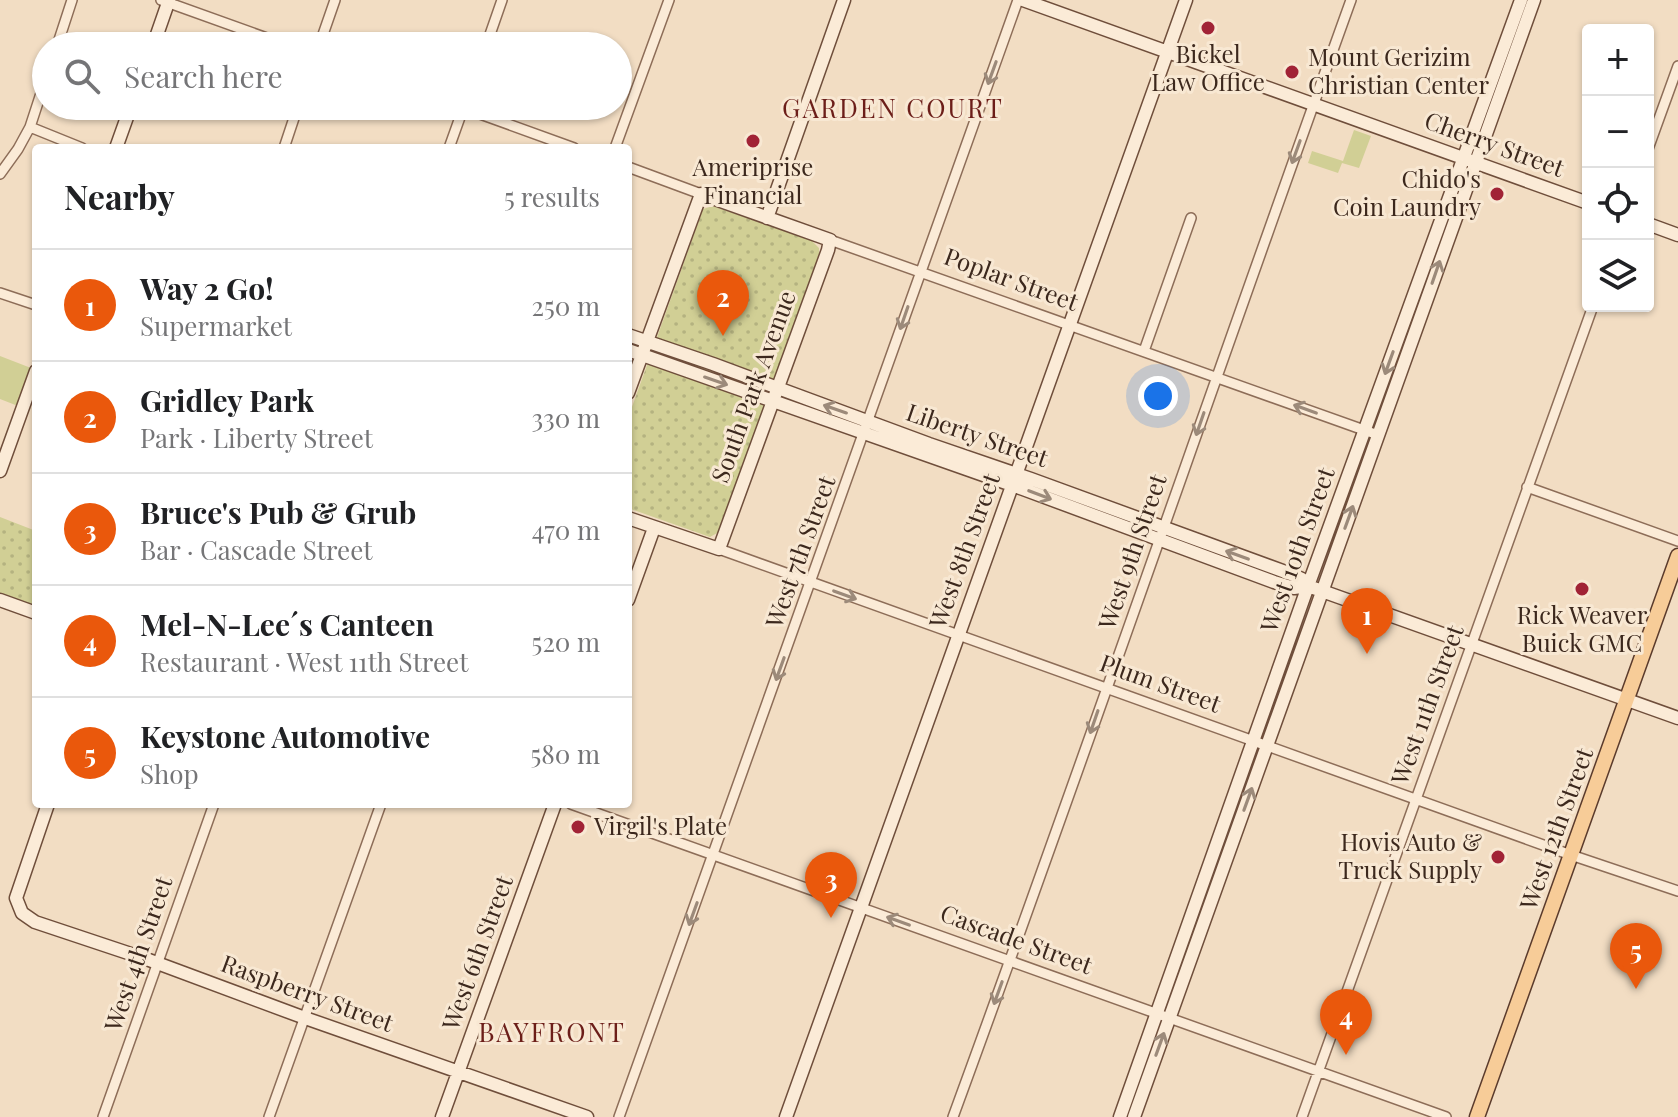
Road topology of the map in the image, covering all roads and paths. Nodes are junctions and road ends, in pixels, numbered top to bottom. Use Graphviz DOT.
graph roads {
  1 [pos="72,0"];
  2 [pos="335,0"];
  3 [pos="502,0"];
  4 [pos="669,0"];
  5 [pos="844,0"];
  6 [pos="1021,0"];
  7 [pos="1186,0"];
  8 [pos="1351,0"];
  9 [pos="1521,0"];
  10 [pos="1534,0"];
  11 [pos="166,1"];
  12 [pos="1518,24"];
  13 [pos="62,32"];
  14 [pos="157,32"];
  15 [pos="251,32"];
  16 [pos="324,32"];
  17 [pos="491,32"];
  18 [pos="1166,51"];
  19 [pos="1678,66"];
  20 [pos="632,101"];
  21 [pos="1314,105"];
  22 [pos="32,120"];
  23 [pos="126,120"];
  24 [pos="293,120"];
  25 [pos="458,120"];
  26 [pos="498,120"];
  27 [pos="625,120"];
  28 [pos="30,127"];
  29 [pos="1654,132"];
  30 [pos="72,144"];
  31 [pos="117,144"];
  32 [pos="285,144"];
  33 [pos="450,144"];
  34 [pos="563,144"];
  35 [pos="616,144"];
  36 [pos="1469,160"];
  37 [pos="632,168"];
  38 [pos="0,174"];
  39 [pos="701,194"];
  40 [pos="1582,201"];
  41 [pos="767,218"];
  42 [pos="1191,218"];
  43 [pos="1654,226"];
  44 [pos="1678,235"];
  45 [pos="830,240"];
  46 [pos="921,271"];
  47 [pos="0,293"];
  48 [pos="1420,296"];
  49 [pos="32,304"];
  50 [pos="1591,312"];
  51 [pos="1070,325"];
  52 [pos="632,336"];
  53 [pos="647,341"];
  54 [pos="632,351"];
  55 [pos="1144,351"];
  56 [pos="642,355"];
  57 [pos="1217,377"];
  58 [pos="32,382"];
  59 [pos="632,382"];
  60 [pos="776,395"];
  61 [pos="866,427"];
  62 [pos="1365,430"];
  63 [pos="1378,435"];
  64 [pos="0,471"];
  65 [pos="1014,479"];
  66 [pos="1527,487"];
  67 [pos="632,520"];
  68 [pos="654,528"];
  69 [pos="1162,534"];
  70 [pos="1678,541"];
  71 [pos="719,549"];
  72 [pos="1678,556"];
  73 [pos="811,582"];
  74 [pos="1308,586"];
  75 [pos="632,589"];
  76 [pos="1323,591"];
  77 [pos="0,600"];
  78 [pos="32,612"];
  79 [pos="958,635"];
  80 [pos="1471,645"];
  81 [pos="1106,688"];
  82 [pos="1626,700"];
  83 [pos="1678,718"];
  84 [pos="1253,741"];
  85 [pos="1267,745"];
  86 [pos="1416,799"];
  87 [pos="47,808"];
  88 [pos="213,808"];
  89 [pos="380,808"];
  90 [pos="554,808"];
  91 [pos="582,808"];
  92 [pos="713,855"];
  93 [pos="1571,855"];
  94 [pos="1205,876"];
  95 [pos="1218,881"];
  96 [pos="1678,891"];
  97 [pos="861,908"];
  98 [pos="1010,961"];
  99 [pos="157,963"];
  100 [pos="1156,1014"];
  101 [pos="305,1018"];
  102 [pos="1169,1018"];
  103 [pos="458,1071"];
  104 [pos="1319,1072"];
  105 [pos="1121,1113"];
  106 [pos="1135,1116"];
  107 [pos="103,1117"];
  108 [pos="269,1117"];
  109 [pos="442,1117"];
  110 [pos="587,1117"];
  111 [pos="619,1117"];
  112 [pos="786,1117"];
  113 [pos="953,1117"];
  114 [pos="1302,1117"];
  115 [pos="1446,1117"];
  116 [pos="1477,1117"];
  1 -- 13 [label="street"];
  2 -- 16 [label="street"];
  3 -- 17 [label="street"];
  4 -- 20 [label="street"];
  5 -- 41 [label="street"];
  6 -- 18 [label="street, Cherry Street"];
  6 -- 46 [label="street, West 7th Street, one-way"];
  7 -- 18 [label="street, West 8th Street"];
  8 -- 21 [label="street, West 9th Street"];
  9 -- 12 [label="street, West 10th Street"];
  10 -- 12 [label="street, West 10th Street"];
  11 -- 14 [label="street"];
  11 -- 15 [label="street"];
  12 -- 36 [label="street, West 10th Street"];
  18 -- 21 [label="street, Cherry Street"];
  18 -- 51 [label="street, West 8th Street"];
  19 -- 29 [label="street"];
  21 -- 36 [label="street, Cherry Street"];
  21 -- 57 [label="street, West 9th Street, one-way"];
  22 -- 28 [label="street"];
  23 -- 31 [label="street"];
  24 -- 32 [label="street"];
  25 -- 33 [label="street"];
  26 -- 34 [label="street"];
  27 -- 35 [label="street"];
  28 -- 30 [label="street"];
  28 -- 38 [label="street"];
  36 -- 40 [label="street, Cherry Street"];
  36 -- 48 [label="street, West 10th Street"];
  37 -- 39 [label="street, Poplar Street"];
  39 -- 41 [label="street, Poplar Street"];
  39 -- 53 [label="street"];
  41 -- 45 [label="street, Poplar Street"];
  42 -- 55 [label="street"];
  43 -- 44 [label="street"];
  45 -- 46 [label="street, Poplar Street"];
  45 -- 60 [label="street, South Park Avenue"];
  46 -- 51 [label="street, Poplar Street"];
  46 -- 61 [label="street, West 7th Street, one-way"];
  47 -- 49 [label="street"];
  48 -- 62 [label="street, West 10th Street, one-way"];
  48 -- 63 [label="street, West 10th Street"];
  50 -- 66 [label="street, West 11th Street"];
  51 -- 55 [label="street, Poplar Street"];
  51 -- 65 [label="street, West 8th Street"];
  52 -- 53 [label="street, Liberty Street"];
  53 -- 56 [label="street"];
  53 -- 60 [label="street, Liberty Street"];
  54 -- 56 [label="street, Liberty Street"];
  55 -- 57 [label="street, Poplar Street"];
  56 -- 59 [label="street"];
  56 -- 60 [label="street, Liberty Street, one-way"];
  62 -- 57 [label="street, Poplar Street, one-way"];
  57 -- 69 [label="street, West 9th Street, one-way"];
  58 -- 64 [label="street"];
  60 -- 61 [label="street, Liberty Street"];
  60 -- 71 [label="street, South Park Avenue"];
  61 -- 65 [label="street, Liberty Street"];
  61 -- 73 [label="street, West 7th Street"];
  62 -- 63 [label="street, Poplar Street"];
  62 -- 74 [label="street, West 10th Street"];
  76 -- 63 [label="street, West 10th Street, one-way"];
  65 -- 69 [label="street, Liberty Street"];
  65 -- 79 [label="street, West 8th Street"];
  66 -- 70 [label="street"];
  66 -- 80 [label="street, West 11th Street"];
  67 -- 68 [label="street, Plum Street"];
  68 -- 71 [label="street, Plum Street"];
  68 -- 75 [label="street"];
  69 -- 74 [label="street, Liberty Street"];
  69 -- 81 [label="street, West 9th Street"];
  71 -- 73 [label="street, Plum Street"];
  72 -- 82 [label="main road, West 12th Street"];
  73 -- 79 [label="street, Plum Street, one-way"];
  73 -- 92 [label="street, West 7th Street, one-way"];
  74 -- 76 [label="street, Liberty Street"];
  74 -- 84 [label="street, West 10th Street"];
  76 -- 80 [label="street, Liberty Street"];
  76 -- 85 [label="street, West 10th Street"];
  77 -- 78 [label="street"];
  79 -- 81 [label="street, Plum Street"];
  79 -- 97 [label="street, West 8th Street"];
  80 -- 82 [label="street, Liberty Street"];
  80 -- 86 [label="street, West 11th Street"];
  81 -- 84 [label="street, Plum Street"];
  81 -- 98 [label="street, West 9th Street, one-way"];
  82 -- 83 [label="street, Liberty Street"];
  82 -- 93 [label="main road, West 12th Street"];
  84 -- 85 [label="street, Plum Street"];
  84 -- 94 [label="street, West 10th Street"];
  85 -- 86 [label="street, Plum Street"];
  95 -- 85 [label="street, West 10th Street, one-way"];
  86 -- 93 [label="street, Plum Street"];
  86 -- 104 [label="street, West 11th Street"];
  87 -- 99 [label="street, Raspberry Street"];
  88 -- 99 [label="street, West 4th Street"];
  89 -- 101 [label="street"];
  90 -- 103 [label="street, West 6th Street"];
  91 -- 92 [label="street, Cascade Street"];
  92 -- 97 [label="street, Cascade Street"];
  92 -- 111 [label="street, West 7th Street, one-way"];
  93 -- 96 [label="street, Plum Street"];
  93 -- 116 [label="main road, West 12th Street"];
  94 -- 95 [label="street"];
  94 -- 100 [label="street, West 10th Street"];
  95 -- 102 [label="street, West 10th Street"];
  98 -- 97 [label="street, Cascade Street, one-way"];
  97 -- 112 [label="street, West 8th Street"];
  98 -- 100 [label="street, Cascade Street"];
  98 -- 113 [label="street, West 9th Street, one-way"];
  99 -- 101 [label="street, Raspberry Street"];
  99 -- 107 [label="street, West 4th Street"];
  100 -- 102 [label="street, Cascade Street"];
  100 -- 105 [label="street, West 10th Street"];
  101 -- 103 [label="street, Raspberry Street"];
  101 -- 108 [label="street"];
  102 -- 104 [label="street, Cascade Street"];
  106 -- 102 [label="street, West 10th Street, one-way"];
  103 -- 109 [label="street, West 6th Street"];
  103 -- 110 [label="street, Raspberry Street"];
  104 -- 114 [label="street, West 11th Street"];
  104 -- 115 [label="street, Cascade Street"];
  105 -- 106 [label="street"];
}
